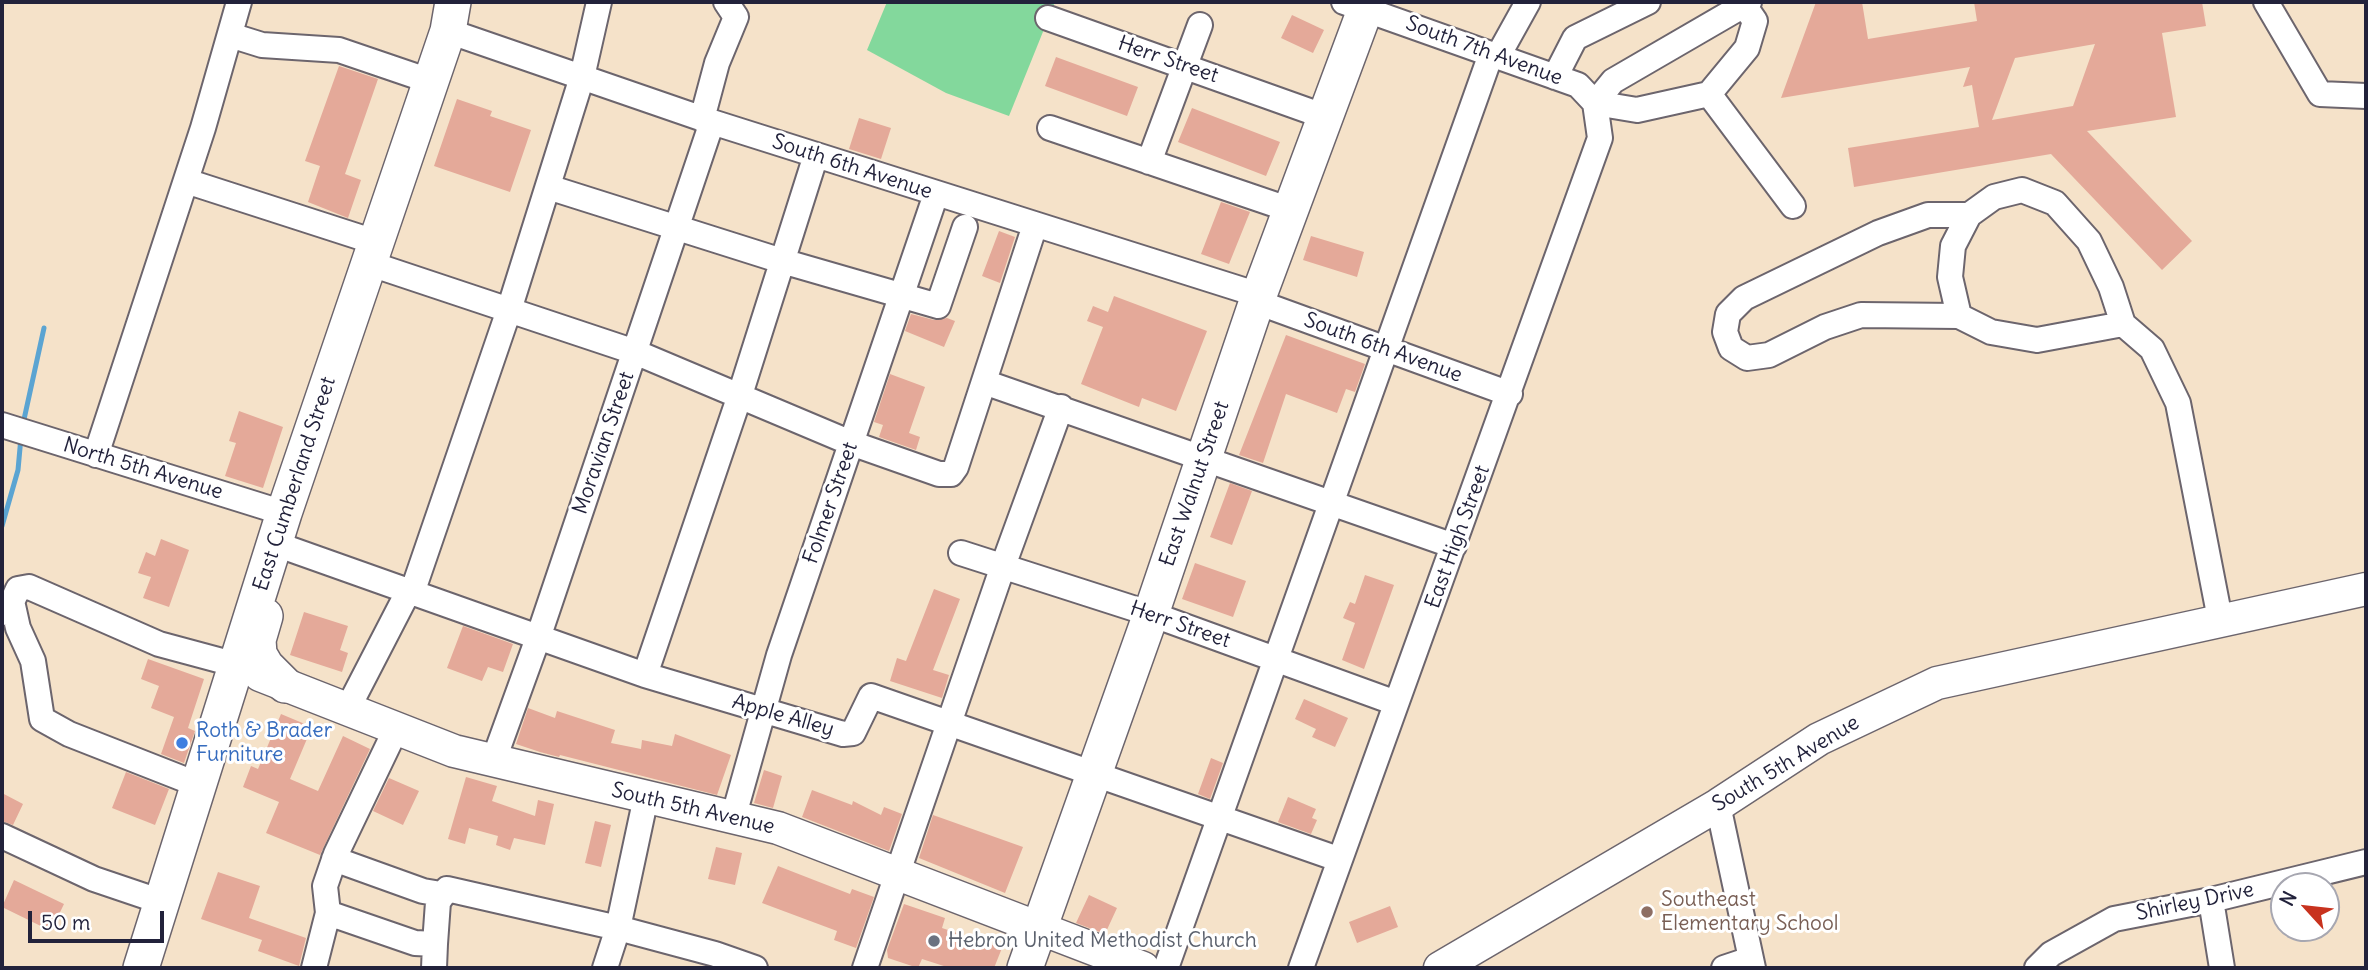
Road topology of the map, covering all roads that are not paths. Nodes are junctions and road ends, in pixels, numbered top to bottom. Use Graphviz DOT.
graph roads {
  1 [pos="239,2"];
  2 [pos="599,2"];
  3 [pos="726,2"];
  4 [pos="1528,2"];
  5 [pos="1648,2"];
  6 [pos="2266,2"];
  7 [pos="1747,3"];
  8 [pos="1359,4"];
  9 [pos="448,10"];
  10 [pos="1048,18"];
  11 [pos="1200,25"];
  12 [pos="230,35"];
  13 [pos="1494,55"];
  14 [pos="1185,65"];
  15 [pos="1555,76"];
  16 [pos="582,77"];
  17 [pos="430,81"];
  18 [pos="1709,94"];
  19 [pos="2366,96"];
  20 [pos="1595,103"];
  21 [pos="1326,117"];
  22 [pos="707,120"];
  23 [pos="1050,128"];
  24 [pos="816,155"];
  25 [pos="1149,162"];
  26 [pos="186,181"];
  27 [pos="548,187"];
  28 [pos="936,194"];
  29 [pos="1793,206"];
  30 [pos="1291,210"];
  31 [pos="1969,215"];
  32 [pos="1035,225"];
  33 [pos="677,226"];
  34 [pos="965,227"];
  35 [pos="372,253"];
  36 [pos="782,261"];
  37 [pos="902,294"];
  38 [pos="1258,298"];
  39 [pos="509,310"];
  40 [pos="1959,316"];
  41 [pos="2123,324"];
  42 [pos="1387,349"];
  43 [pos="635,352"];
  44 [pos="984,382"];
  45 [pos="1510,394"];
  46 [pos="739,398"];
  47 [pos="1061,407"];
  48 [pos="15,429"];
  49 [pos="851,443"];
  50 [pos="96,455"];
  51 [pos="1204,458"];
  52 [pos="1332,503"];
  53 [pos="284,513"];
  54 [pos="1454,546"];
  55 [pos="287,548"];
  56 [pos="961,553"];
  57 [pos="1003,566"];
  58 [pos="2366,589"];
  59 [pos="410,593"];
  60 [pos="12,601"];
  61 [pos="1151,614"];
  62 [pos="2220,618"];
  63 [pos="2,626"];
  64 [pos="538,638"];
  65 [pos="1277,660"];
  66 [pos="237,665"];
  67 [pos="646,675"];
  68 [pos="285,685"];
  69 [pos="1396,703"];
  70 [pos="347,710"];
  71 [pos="763,712"];
  72 [pos="949,721"];
  73 [pos="396,729"];
  74 [pos="493,762"];
  75 [pos="1094,772"];
  76 [pos="199,785"];
  77 [pos="646,797"];
  78 [pos="1718,805"];
  79 [pos="734,815"];
  80 [pos="1217,818"];
  81 [pos="2,836"];
  82 [pos="334,859"];
  83 [pos="1338,859"];
  84 [pos="2366,862"];
  85 [pos="896,873"];
  86 [pos="441,894"];
  87 [pos="2211,900"];
  88 [pos="162,902"];
  89 [pos="328,913"];
  90 [pos="1038,927"];
  91 [pos="618,928"];
  92 [pos="434,956"];
  93 [pos="1752,964"];
  94 [pos="141,968"];
  95 [pos="314,968"];
  96 [pos="605,968"];
  97 [pos="755,968"];
  98 [pos="866,968"];
  99 [pos="1025,968"];
  100 [pos="1143,968"];
  101 [pos="1166,968"];
  102 [pos="1301,968"];
  103 [pos="1440,968"];
  104 [pos="1724,968"];
  105 [pos="2037,968"];
  106 [pos="2222,968"];
  1 -- 12 [label="street"];
  2 -- 16 [label="street"];
  3 -- 22 [label="street, Moravian Street"];
  4 -- 13 [label="street"];
  5 -- 15 [label="street"];
  6 -- 19 [label="street"];
  7 -- 18 [label="street"];
  7 -- 20 [label="street"];
  8 -- 13 [label="street, South 7th Avenue"];
  8 -- 21 [label="highway, East Walnut Street"];
  9 -- 16 [label="street, South 6th Avenue"];
  9 -- 17 [label="highway, East Cumberland Street"];
  10 -- 14 [label="street, Herr Street"];
  11 -- 14 [label="street"];
  12 -- 17 [label="street"];
  12 -- 26 [label="street"];
  13 -- 15 [label="street, South 7th Avenue"];
  13 -- 42 [label="street"];
  14 -- 21 [label="street, Herr Street"];
  14 -- 25 [label="street"];
  15 -- 20 [label="street, South 7th Avenue"];
  16 -- 22 [label="street, South 6th Avenue"];
  16 -- 27 [label="street"];
  17 -- 35 [label="highway, East Cumberland Street"];
  18 -- 20 [label="street"];
  18 -- 29 [label="street"];
  20 -- 45 [label="street, East High Street"];
  21 -- 30 [label="highway, East Walnut Street"];
  22 -- 24 [label="street, South 6th Avenue"];
  22 -- 33 [label="street, Moravian Street"];
  23 -- 25 [label="street"];
  24 -- 28 [label="street, South 6th Avenue"];
  24 -- 36 [label="street"];
  25 -- 30 [label="street"];
  26 -- 35 [label="street"];
  26 -- 50 [label="street"];
  27 -- 33 [label="street"];
  27 -- 39 [label="street"];
  28 -- 32 [label="street, South 6th Avenue"];
  28 -- 37 [label="street, Folmer Street"];
  30 -- 38 [label="highway, East Walnut Street"];
  31 -- 40 [label="street"];
  31 -- 40 [label="street"];
  31 -- 41 [label="street"];
  32 -- 38 [label="street, South 6th Avenue"];
  32 -- 44 [label="street"];
  33 -- 36 [label="street"];
  33 -- 43 [label="street, Moravian Street"];
  34 -- 37 [label="street"];
  35 -- 39 [label="street"];
  35 -- 53 [label="highway, East Cumberland Street"];
  36 -- 37 [label="street"];
  36 -- 46 [label="street"];
  37 -- 49 [label="street, Folmer Street"];
  38 -- 42 [label="street, South 6th Avenue"];
  38 -- 51 [label="highway, East Walnut Street"];
  39 -- 43 [label="street"];
  39 -- 59 [label="street"];
  40 -- 41 [label="street"];
  41 -- 62 [label="street"];
  42 -- 45 [label="street, South 6th Avenue"];
  42 -- 52 [label="street"];
  43 -- 46 [label="street"];
  43 -- 64 [label="street, Moravian Street"];
  44 -- 47 [label="street"];
  44 -- 49 [label="street"];
  45 -- 54 [label="street, East High Street"];
  46 -- 49 [label="street"];
  46 -- 67 [label="street"];
  47 -- 51 [label="street"];
  47 -- 57 [label="street"];
  48 -- 50 [label="street, North 5th Avenue"];
  49 -- 71 [label="street, Folmer Street"];
  50 -- 53 [label="street, North 5th Avenue"];
  51 -- 52 [label="street"];
  51 -- 61 [label="highway, East Walnut Street"];
  52 -- 54 [label="street"];
  52 -- 65 [label="street"];
  53 -- 55 [label="highway"];
  53 -- 66 [label="highway, East Cumberland Street"];
  54 -- 69 [label="street, East High Street"];
  55 -- 59 [label="street, Apple Alley"];
  55 -- 68 [label="highway"];
  56 -- 57 [label="street, Herr Street"];
  57 -- 61 [label="street, Herr Street"];
  57 -- 72 [label="street"];
  58 -- 62 [label="main road, South 5th Avenue"];
  59 -- 64 [label="street, Apple Alley"];
  59 -- 70 [label="street"];
  60 -- 63 [label="street"];
  60 -- 66 [label="street"];
  60 -- 76 [label="street"];
  61 -- 65 [label="street, Herr Street"];
  61 -- 75 [label="highway, East Walnut Street"];
  62 -- 78 [label="main road, South 5th Avenue"];
  64 -- 67 [label="street, Apple Alley"];
  64 -- 74 [label="street, Moravian Street"];
  65 -- 69 [label="street, Herr Street"];
  65 -- 80 [label="street"];
  66 -- 68 [label="main road, South 5th Avenue"];
  66 -- 76 [label="highway, East Cumberland Street"];
  67 -- 71 [label="street, Apple Alley"];
  68 -- 70 [label="main road, South 5th Avenue"];
  69 -- 83 [label="street, East High Street"];
  70 -- 73 [label="main road, South 5th Avenue"];
  71 -- 72 [label="street, Apple Alley"];
  71 -- 79 [label="street, Folmer Street"];
  72 -- 75 [label="street, Apple Alley"];
  72 -- 85 [label="street"];
  73 -- 74 [label="main road, South 5th Avenue"];
  73 -- 82 [label="street"];
  74 -- 77 [label="main road, South 5th Avenue"];
  75 -- 80 [label="street, Apple Alley"];
  75 -- 90 [label="highway, East Walnut Street"];
  76 -- 88 [label="highway, East Cumberland Street"];
  77 -- 79 [label="main road, South 5th Avenue"];
  77 -- 91 [label="street"];
  78 -- 93 [label="street"];
  78 -- 103 [label="main road, South 5th Avenue"];
  79 -- 85 [label="main road, South 5th Avenue"];
  80 -- 83 [label="street, Apple Alley"];
  80 -- 101 [label="street"];
  81 -- 88 [label="street"];
  82 -- 86 [label="street"];
  82 -- 89 [label="street"];
  83 -- 102 [label="street, East High Street"];
  84 -- 87 [label="street, Shirley Drive"];
  85 -- 90 [label="main road, South 5th Avenue"];
  85 -- 98 [label="street"];
  86 -- 91 [label="street"];
  86 -- 92 [label="street"];
  87 -- 105 [label="street, Shirley Drive"];
  87 -- 106 [label="street"];
  88 -- 94 [label="highway, East Cumberland Street"];
  89 -- 92 [label="street"];
  89 -- 95 [label="street"];
  90 -- 99 [label="highway, East Walnut Street"];
  90 -- 100 [label="main road, South 5th Avenue"];
  91 -- 96 [label="street"];
  91 -- 97 [label="street"];
  93 -- 104 [label="street"];
}
